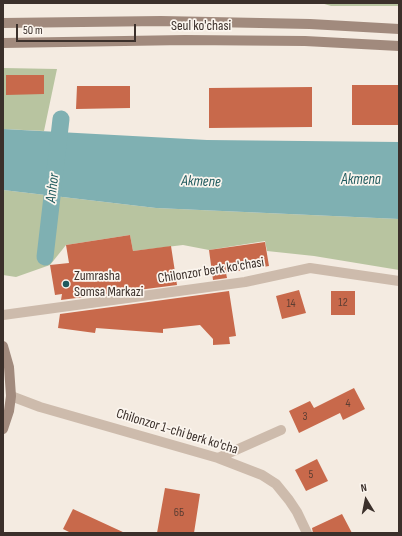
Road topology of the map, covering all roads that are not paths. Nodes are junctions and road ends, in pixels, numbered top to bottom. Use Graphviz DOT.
graph roads {
  1 [pos="3,23"];
  2 [pos="399,29"];
  3 [pos="3,43"];
  4 [pos="399,46"];
  5 [pos="399,281"];
  6 [pos="3,315"];
  7 [pos="3,346"];
  8 [pos="11,396"];
  9 [pos="3,429"];
  10 [pos="281,430"];
  11 [pos="218,458"];
  12 [pos="307,533"];
  1 -- 2 [label="main road, Seul ko'chasi"];
  3 -- 4 [label="main road, Seul ko'chasi"];
  5 -- 6 [label="street, Chilonzor berk ko'chasi"];
  7 -- 8 [label="main road"];
  8 -- 9 [label="main road"];
  8 -- 11 [label="street, Chilonzor 1-chi berk ko'cha"];
  10 -- 11 [label="street"];
  11 -- 12 [label="street, Chilonzor 1-chi berk ko'cha"];
}
